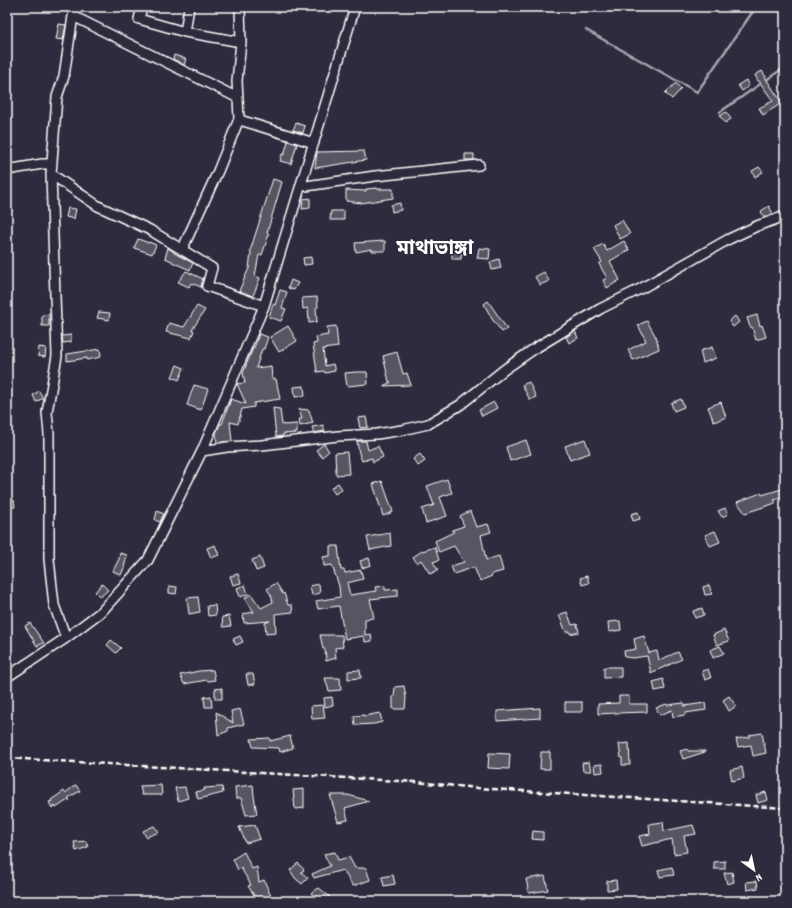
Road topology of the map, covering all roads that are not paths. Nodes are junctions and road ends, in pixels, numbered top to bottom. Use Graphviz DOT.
graph roads {
  1 [pos="142,7"];
  2 [pos="189,7"];
  3 [pos="240,7"];
  4 [pos="355,7"];
  5 [pos="74,12"];
  6 [pos="185,32"];
  7 [pos="241,42"];
  8 [pos="238,98"];
  9 [pos="238,119"];
  10 [pos="314,143"];
  11 [pos="52,164"];
  12 [pos="479,165"];
  13 [pos="7,170"];
  14 [pos="51,174"];
  15 [pos="306,186"];
  16 [pos="785,216"];
  17 [pos="182,250"];
  18 [pos="264,306"];
  19 [pos="202,451"];
  20 [pos="66,638"];
  21 [pos="7,677"];
  1 -- 6 [label="street"];
  2 -- 6 [label="street"];
  3 -- 7 [label="street"];
  4 -- 10 [label="street"];
  5 -- 8 [label="street"];
  5 -- 11 [label="street"];
  6 -- 7 [label="street"];
  7 -- 8 [label="street"];
  8 -- 9 [label="street"];
  9 -- 10 [label="street"];
  9 -- 17 [label="street"];
  10 -- 18 [label="street"];
  11 -- 13 [label="street"];
  11 -- 14 [label="street"];
  12 -- 15 [label="street"];
  14 -- 17 [label="street"];
  14 -- 20 [label="street"];
  16 -- 19 [label="street"];
  17 -- 18 [label="street"];
  18 -- 19 [label="street"];
  19 -- 20 [label="street"];
  20 -- 21 [label="street"];
}
